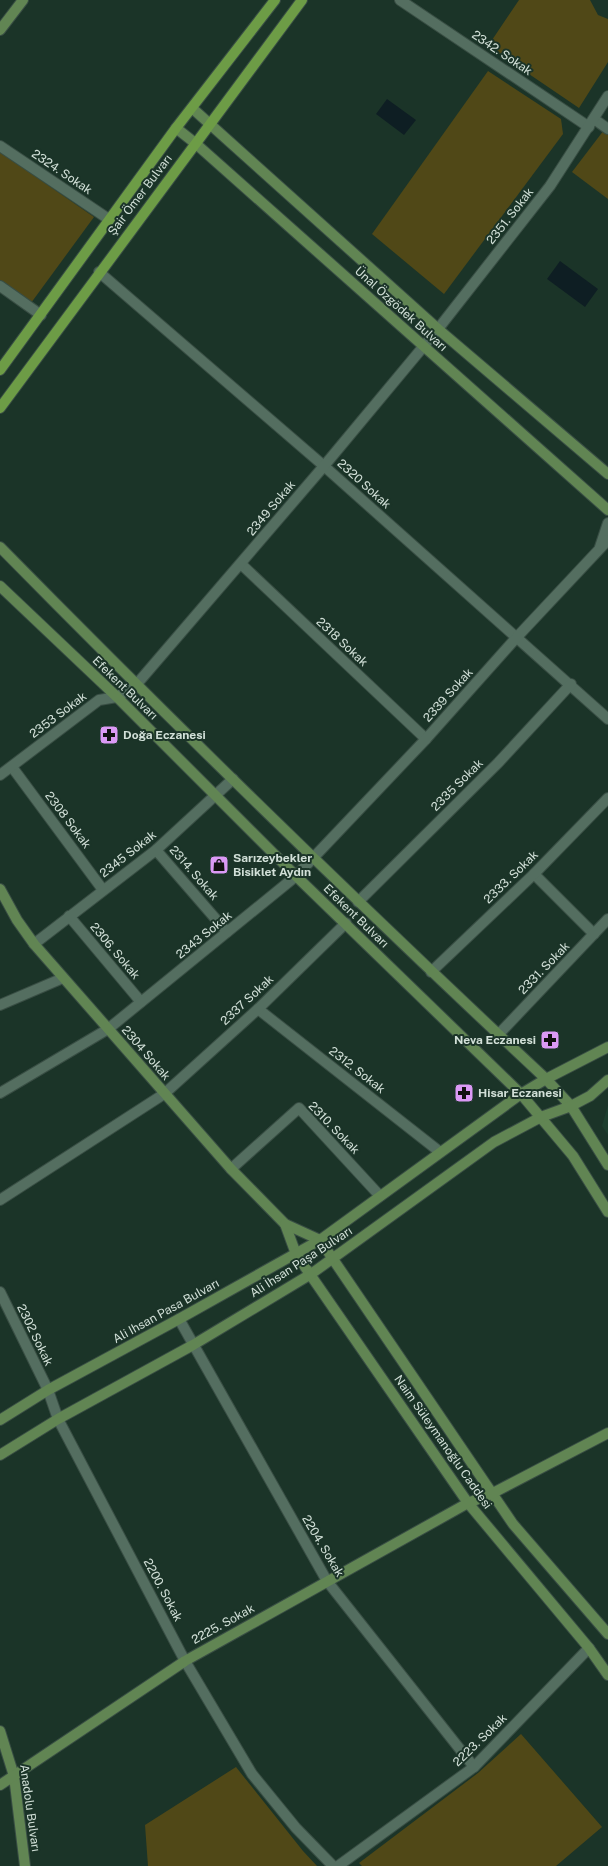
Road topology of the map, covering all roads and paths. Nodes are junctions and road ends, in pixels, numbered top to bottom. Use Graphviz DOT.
graph roads {
  1 [pos="23,0"];
  2 [pos="275,0"];
  3 [pos="302,0"];
  4 [pos="400,0"];
  5 [pos="0,30"];
  6 [pos="608,96"];
  7 [pos="192,108"];
  8 [pos="592,123"];
  9 [pos="210,124"];
  10 [pos="176,128"];
  11 [pos="608,128"];
  12 [pos="195,143"];
  13 [pos="0,146"];
  14 [pos="110,220"];
  15 [pos="99,272"];
  16 [pos="0,286"];
  17 [pos="40,315"];
  18 [pos="438,329"];
  19 [pos="424,346"];
  20 [pos="0,370"];
  21 [pos="0,408"];
  22 [pos="324,466"];
  23 [pos="608,474"];
  24 [pos="608,510"];
  25 [pos="608,523"];
  26 [pos="608,540"];
  27 [pos="0,547"];
  28 [pos="600,547"];
  29 [pos="241,564"];
  30 [pos="0,586"];
  31 [pos="517,636"];
  32 [pos="570,684"];
  33 [pos="136,685"];
  34 [pos="117,697"];
  35 [pos="608,719"];
  36 [pos="426,739"];
  37 [pos="12,767"];
  38 [pos="0,775"];
  39 [pos="233,779"];
  40 [pos="215,796"];
  41 [pos="608,798"];
  42 [pos="156,850"];
  43 [pos="313,858"];
  44 [pos="534,874"];
  45 [pos="296,876"];
  46 [pos="0,889"];
  47 [pos="103,890"];
  48 [pos="358,902"];
  49 [pos="70,916"];
  50 [pos="608,919"];
  51 [pos="346,924"];
  52 [pos="228,932"];
  53 [pos="594,934"];
  54 [pos="34,944"];
  55 [pos="431,972"];
  56 [pos="63,978"];
  57 [pos="141,1002"];
  58 [pos="0,1005"];
  59 [pos="258,1009"];
  60 [pos="108,1029"];
  61 [pos="498,1035"];
  62 [pos="608,1047"];
  63 [pos="546,1079"];
  64 [pos="608,1080"];
  65 [pos="0,1093"];
  66 [pos="164,1094"];
  67 [pos="521,1094"];
  68 [pos="571,1106"];
  69 [pos="541,1117"];
  70 [pos="440,1152"];
  71 [pos="608,1166"];
  72 [pos="230,1169"];
  73 [pos="380,1196"];
  74 [pos="0,1200"];
  75 [pos="608,1212"];
  76 [pos="286,1224"];
  77 [pos="320,1240"];
  78 [pos="296,1254"];
  79 [pos="333,1259"];
  80 [pos="310,1274"];
  81 [pos="0,1292"];
  82 [pos="179,1319"];
  83 [pos="193,1345"];
  84 [pos="48,1390"];
  85 [pos="58,1419"];
  86 [pos="0,1420"];
  87 [pos="608,1433"];
  88 [pos="0,1455"];
  89 [pos="493,1493"];
  90 [pos="468,1503"];
  91 [pos="327,1581"];
  92 [pos="608,1634"];
  93 [pos="589,1648"];
  94 [pos="185,1661"];
  95 [pos="608,1675"];
  96 [pos="0,1731"];
  97 [pos="474,1767"];
  98 [pos="14,1776"];
  99 [pos="0,1785"];
  100 [pos="26,1866"];
  101 [pos="333,1866"];
  102 [pos="338,1866"];
  1 -- 5 [label="street"];
  2 -- 7 [label="main road, Şair Ömer Bulvarı"];
  3 -- 9 [label="main road, Şair Ömer Bulvarı"];
  4 -- 8 [label="street, 2342. Sokak"];
  6 -- 8 [label="street, 2351. Sokak"];
  7 -- 9 [label="street, Ünal Özgödek Bulvarı"];
  7 -- 10 [label="main road, Şair Ömer Bulvarı"];
  8 -- 11 [label="street, 2342. Sokak"];
  8 -- 18 [label="street, 2351. Sokak"];
  9 -- 12 [label="main road, Şair Ömer Bulvarı"];
  9 -- 18 [label="street, Ünal Özgödek Bulvarı"];
  10 -- 12 [label="street, Ünal Özgödek Bulvarı"];
  10 -- 14 [label="main road, Şair Ömer Bulvarı"];
  12 -- 15 [label="main road, Şair Ömer Bulvarı"];
  12 -- 19 [label="street, Ünal Özgödek Bulvarı"];
  13 -- 14 [label="street, 2324. Sokak"];
  14 -- 17 [label="main road, Şair Ömer Bulvarı"];
  15 -- 21 [label="main road, Şair Ömer Bulvarı"];
  15 -- 22 [label="street, 2320 Sokak"];
  16 -- 17 [label="street"];
  17 -- 20 [label="main road, Şair Ömer Bulvarı"];
  18 -- 19 [label="street, 2351. Sokak"];
  18 -- 23 [label="street, Ünal Özgödek Bulvarı"];
  19 -- 22 [label="street, 2349 Sokak"];
  19 -- 24 [label="street, Ünal Özgödek Bulvarı"];
  22 -- 29 [label="street, 2349 Sokak"];
  22 -- 31 [label="street, 2320 Sokak"];
  25 -- 28 [label="street"];
  26 -- 28 [label="street, 2339 Sokak"];
  27 -- 33 [label="street, Efekent Bulvarı"];
  28 -- 31 [label="street, 2339 Sokak"];
  29 -- 33 [label="street, 2349 Sokak"];
  29 -- 36 [label="street, 2318 Sokak"];
  30 -- 34 [label="street, Efekent Bulvarı"];
  31 -- 32 [label="street, 2320 Sokak"];
  31 -- 36 [label="street, 2339 Sokak"];
  32 -- 35 [label="street, 2320 Sokak"];
  32 -- 48 [label="street, 2335 Sokak"];
  33 -- 34 [label="street, 2353 Sokak"];
  33 -- 39 [label="street, Efekent Bulvarı"];
  34 -- 37 [label="street, 2353 Sokak"];
  34 -- 40 [label="street, Efekent Bulvarı"];
  36 -- 43 [label="street, 2339 Sokak"];
  37 -- 38 [label="street, 2353 Sokak"];
  37 -- 47 [label="street, 2308 Sokak"];
  39 -- 40 [label="street, 2345 Sokak"];
  39 -- 43 [label="street, Efekent Bulvarı"];
  40 -- 42 [label="street, 2345 Sokak"];
  40 -- 45 [label="street, Efekent Bulvarı"];
  41 -- 44 [label="street, 2333. Sokak"];
  42 -- 47 [label="street, 2345 Sokak"];
  42 -- 52 [label="street, 2314. Sokak"];
  43 -- 45 [label="street, 2343 Sokak"];
  43 -- 48 [label="street, Efekent Bulvarı"];
  44 -- 53 [label="street"];
  44 -- 55 [label="street, 2333. Sokak"];
  45 -- 51 [label="street, Efekent Bulvarı"];
  45 -- 52 [label="street, 2343 Sokak"];
  46 -- 54 [label="street, 2304 Sokak"];
  47 -- 49 [label="street, 2345 Sokak"];
  48 -- 55 [label="street, Efekent Bulvarı"];
  49 -- 54 [label="street, 2345 Sokak"];
  49 -- 57 [label="street, 2306. Sokak"];
  50 -- 53 [label="street, 2331. Sokak"];
  51 -- 59 [label="street, 2337 Sokak"];
  51 -- 67 [label="street, Efekent Bulvarı"];
  52 -- 57 [label="street, 2343 Sokak"];
  53 -- 61 [label="street, 2331. Sokak"];
  54 -- 56 [label="street, 2304 Sokak"];
  55 -- 61 [label="street, Efekent Bulvarı"];
  56 -- 58 [label="street"];
  56 -- 60 [label="street, 2304 Sokak"];
  57 -- 60 [label="street, 2343 Sokak"];
  59 -- 66 [label="street, 2337 Sokak"];
  59 -- 70 [label="street, 2312. Sokak"];
  60 -- 65 [label="street, 2343 Sokak"];
  60 -- 66 [label="street, 2304 Sokak"];
  61 -- 63 [label="street, Efekent Bulvarı"];
  62 -- 63 [label="street, Ali İhsan Paşa Bulvarı"];
  63 -- 67 [label="street, Ali İhsan Paşa Bulvarı"];
  63 -- 68 [label="street, Efekent Bulvarı"];
  64 -- 68 [label="street, Ali İhsan Paşa Bulvarı"];
  66 -- 72 [label="street, 2304 Sokak"];
  66 -- 74 [label="street, 2337 Sokak"];
  67 -- 69 [label="street, Efekent Bulvarı"];
  67 -- 70 [label="street, Ali İhsan Paşa Bulvarı"];
  68 -- 69 [label="street, Ali İhsan Paşa Bulvarı"];
  68 -- 71 [label="street, Efekent Bulvarı"];
  69 -- 75 [label="street, Efekent Bulvarı"];
  69 -- 79 [label="street, Ali İhsan Paşa Bulvarı"];
  70 -- 73 [label="street, Ali İhsan Paşa Bulvarı"];
  72 -- 73 [label="street, 2310. Sokak"];
  72 -- 76 [label="street, 2304 Sokak"];
  73 -- 77 [label="street, Ali İhsan Paşa Bulvarı"];
  76 -- 77 [label="street"];
  76 -- 78 [label="street, Naim Süleymanoğlu Caddesi"];
  77 -- 78 [label="street, Ali İhsan Paşa Bulvarı"];
  77 -- 79 [label="street, Naim Süleymanoğlu Caddesi"];
  78 -- 80 [label="street, Naim Süleymanoğlu Caddesi"];
  78 -- 82 [label="street, Ali Ihsan Pasa Bulvarı"];
  79 -- 80 [label="street, Ali İhsan Paşa Bulvarı"];
  79 -- 89 [label="street, Naim Süleymanoğlu Caddesi"];
  80 -- 83 [label="street, Ali İhsan Paşa Bulvarı"];
  80 -- 90 [label="street, Naim Süleymanoğlu Caddesi"];
  81 -- 84 [label="street, 2302 Sokak"];
  82 -- 83 [label="street, 2204. Sokak"];
  82 -- 84 [label="street, Ali Ihsan Pasa Bulvarı"];
  83 -- 85 [label="street, Ali İhsan Paşa Bulvarı"];
  83 -- 91 [label="street, 2204. Sokak"];
  84 -- 85 [label="street, 2200. Sokak"];
  84 -- 86 [label="street"];
  85 -- 88 [label="street, Ali İhsan Paşa Bulvarı"];
  85 -- 94 [label="street, 2200. Sokak"];
  87 -- 89 [label="street, 2225. Sokak"];
  89 -- 90 [label="street, 2225. Sokak"];
  89 -- 92 [label="street, Naim Süleymanoğlu Caddesi"];
  90 -- 91 [label="street, 2225. Sokak"];
  90 -- 93 [label="street, Naim Süleymanoğlu Caddesi"];
  91 -- 94 [label="street, 2225. Sokak"];
  91 -- 97 [label="street, 2204. Sokak"];
  93 -- 95 [label="street, Naim Süleymanoğlu Caddesi"];
  93 -- 97 [label="street, 2223. Sokak"];
  94 -- 98 [label="street, 2225. Sokak"];
  94 -- 101 [label="street, 2200. Sokak"];
  96 -- 98 [label="street, Anadolu Bulvarı"];
  97 -- 102 [label="street, 2223. Sokak"];
  98 -- 99 [label="street, 2225. Sokak"];
  98 -- 100 [label="street, Anadolu Bulvarı"];
}
